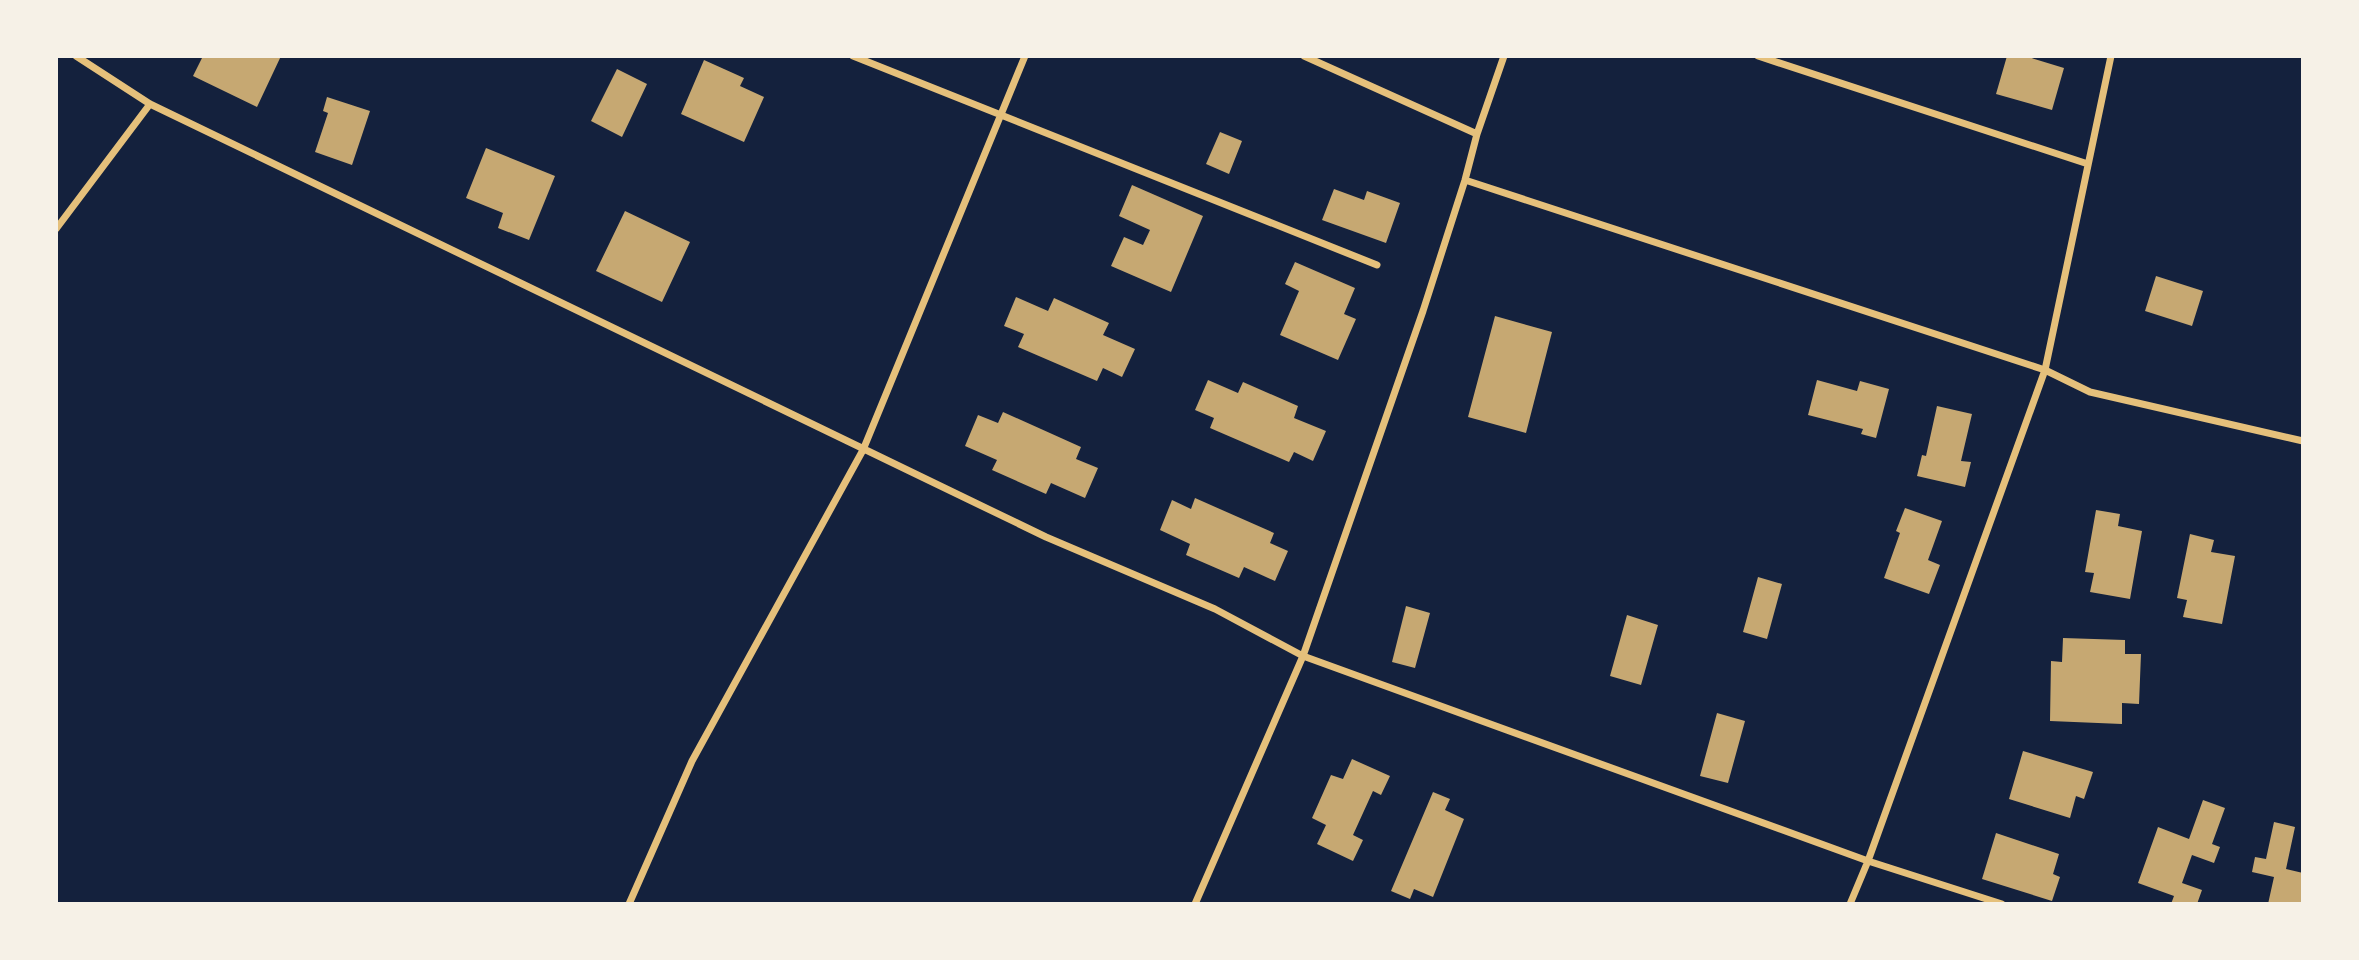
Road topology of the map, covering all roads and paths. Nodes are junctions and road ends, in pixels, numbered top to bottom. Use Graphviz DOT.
graph roads {
  1 [pos="76,56"];
  2 [pos="853,56"];
  3 [pos="1025,56"];
  4 [pos="1304,56"];
  5 [pos="1504,56"];
  6 [pos="1758,56"];
  7 [pos="2111,56"];
  8 [pos="149,104"];
  9 [pos="999,114"];
  10 [pos="1477,134"];
  11 [pos="2088,164"];
  12 [pos="1465,180"];
  13 [pos="56,229"];
  14 [pos="1377,265"];
  15 [pos="2045,370"];
  16 [pos="2303,441"];
  17 [pos="863,450"];
  18 [pos="1303,656"];
  19 [pos="1868,861"];
  20 [pos="629,904"];
  21 [pos="1195,904"];
  22 [pos="1850,904"];
  23 [pos="2002,904"];
  1 -- 8 [label="street"];
  2 -- 9 [label="street"];
  3 -- 9 [label="street"];
  4 -- 10 [label="street"];
  5 -- 10 [label="street"];
  6 -- 11 [label="street"];
  7 -- 11 [label="street"];
  8 -- 13 [label="street"];
  8 -- 17 [label="street"];
  9 -- 14 [label="street"];
  9 -- 17 [label="street"];
  10 -- 12 [label="street"];
  11 -- 15 [label="street"];
  12 -- 15 [label="street"];
  12 -- 18 [label="street"];
  15 -- 16 [label="street"];
  15 -- 19 [label="street"];
  17 -- 18 [label="street"];
  17 -- 20 [label="street"];
  18 -- 19 [label="street"];
  18 -- 21 [label="street"];
  19 -- 22 [label="street"];
  19 -- 23 [label="street"];
}
